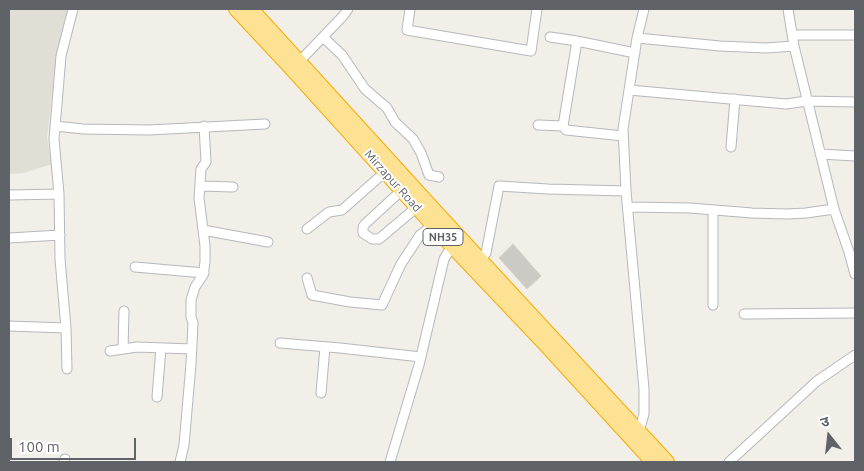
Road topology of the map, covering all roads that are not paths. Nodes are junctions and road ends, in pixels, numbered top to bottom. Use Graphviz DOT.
graph roads {
  1 [pos="74,9"];
  2 [pos="236,9"];
  3 [pos="251,9"];
  4 [pos="348,9"];
  5 [pos="410,9"];
  6 [pos="537,9"];
  7 [pos="644,9"];
  8 [pos="788,9"];
  9 [pos="792,35"];
  10 [pos="855,35"];
  11 [pos="323,37"];
  12 [pos="550,37"];
  13 [pos="637,38"];
  14 [pos="576,40"];
  15 [pos="794,46"];
  16 [pos="635,53"];
  17 [pos="296,65"];
  18 [pos="629,90"];
  19 [pos="735,99"];
  20 [pos="807,101"];
  21 [pos="855,102"];
  22 [pos="264,124"];
  23 [pos="538,124"];
  24 [pos="55,126"];
  25 [pos="204,126"];
  26 [pos="562,126"];
  27 [pos="623,136"];
  28 [pos="731,147"];
  29 [pos="820,154"];
  30 [pos="855,156"];
  31 [pos="385,172"];
  32 [pos="439,178"];
  33 [pos="200,186"];
  34 [pos="233,187"];
  35 [pos="402,190"];
  36 [pos="626,191"];
  37 [pos="59,194"];
  38 [pos="9,195"];
  39 [pos="417,207"];
  40 [pos="628,207"];
  41 [pos="834,209"];
  42 [pos="713,210"];
  43 [pos="433,225"];
  44 [pos="307,229"];
  45 [pos="203,230"];
  46 [pos="60,235"];
  47 [pos="9,238"];
  48 [pos="268,242"];
  49 [pos="452,246"];
  50 [pos="476,263"];
  51 [pos="135,267"];
  52 [pos="204,273"];
  53 [pos="855,274"];
  54 [pos="307,278"];
  55 [pos="713,305"];
  56 [pos="124,311"];
  57 [pos="855,313"];
  58 [pos="744,314"];
  59 [pos="9,326"];
  60 [pos="66,328"];
  61 [pos="280,343"];
  62 [pos="325,347"];
  63 [pos="161,348"];
  64 [pos="192,348"];
  65 [pos="124,349"];
  66 [pos="110,350"];
  67 [pos="855,355"];
  68 [pos="421,357"];
  69 [pos="67,369"];
  70 [pos="321,393"];
  71 [pos="157,397"];
  72 [pos="637,438"];
  73 [pos="180,462"];
  74 [pos="390,462"];
  75 [pos="653,462"];
  76 [pos="667,462"];
  77 [pos="729,462"];
  1 -- 24 [label="street"];
  2 -- 17 [label="highway, Mirzapur Road / NH35"];
  3 -- 17 [label="highway, Mirzapur Road / NH35"];
  4 -- 11 [label="street"];
  5 -- 6 [label="street"];
  7 -- 13 [label="street"];
  8 -- 9 [label="street"];
  9 -- 10 [label="street"];
  9 -- 15 [label="street"];
  11 -- 17 [label="street"];
  11 -- 32 [label="street"];
  12 -- 14 [label="street"];
  13 -- 15 [label="street"];
  13 -- 16 [label="street"];
  14 -- 16 [label="street"];
  14 -- 26 [label="street"];
  15 -- 20 [label="street"];
  16 -- 18 [label="street"];
  17 -- 31 [label="highway, Mirzapur Road / NH35"];
  17 -- 50 [label="highway, Mirzapur Road / NH35"];
  18 -- 19 [label="street"];
  18 -- 27 [label="street"];
  19 -- 20 [label="street"];
  19 -- 28 [label="street"];
  20 -- 21 [label="street"];
  20 -- 29 [label="street"];
  22 -- 25 [label="street"];
  23 -- 26 [label="street"];
  24 -- 25 [label="street"];
  24 -- 37 [label="street"];
  25 -- 33 [label="street"];
  26 -- 27 [label="street"];
  27 -- 36 [label="street"];
  29 -- 30 [label="street"];
  29 -- 41 [label="street"];
  31 -- 35 [label="highway, Mirzapur Road / NH35"];
  31 -- 44 [label="street"];
  33 -- 34 [label="street"];
  33 -- 45 [label="street"];
  35 -- 39 [label="highway, Mirzapur Road / NH35"];
  35 -- 39 [label="street"];
  36 -- 40 [label="street"];
  36 -- 50 [label="street"];
  37 -- 38 [label="street"];
  37 -- 46 [label="street"];
  39 -- 43 [label="highway, Mirzapur Road / NH35"];
  40 -- 42 [label="street"];
  40 -- 72 [label="street"];
  41 -- 42 [label="street"];
  41 -- 53 [label="street"];
  42 -- 55 [label="street"];
  43 -- 49 [label="highway, Mirzapur Road / NH35"];
  43 -- 54 [label="street"];
  45 -- 48 [label="street"];
  45 -- 52 [label="street"];
  46 -- 47 [label="street"];
  46 -- 60 [label="street"];
  49 -- 50 [label="highway, Mirzapur Road / NH35"];
  49 -- 68 [label="street"];
  50 -- 72 [label="highway, Mirzapur Road / NH35"];
  51 -- 52 [label="street"];
  52 -- 64 [label="street"];
  56 -- 65 [label="street"];
  57 -- 58 [label="street"];
  59 -- 60 [label="street"];
  60 -- 69 [label="street"];
  61 -- 62 [label="street"];
  62 -- 68 [label="street"];
  62 -- 70 [label="street"];
  63 -- 64 [label="street"];
  63 -- 65 [label="street"];
  63 -- 71 [label="street"];
  64 -- 73 [label="street"];
  65 -- 66 [label="street"];
  67 -- 77 [label="street"];
  68 -- 74 [label="street"];
  72 -- 75 [label="highway, Mirzapur Road / NH35"];
  72 -- 76 [label="highway, Mirzapur Road / NH35"];
}
